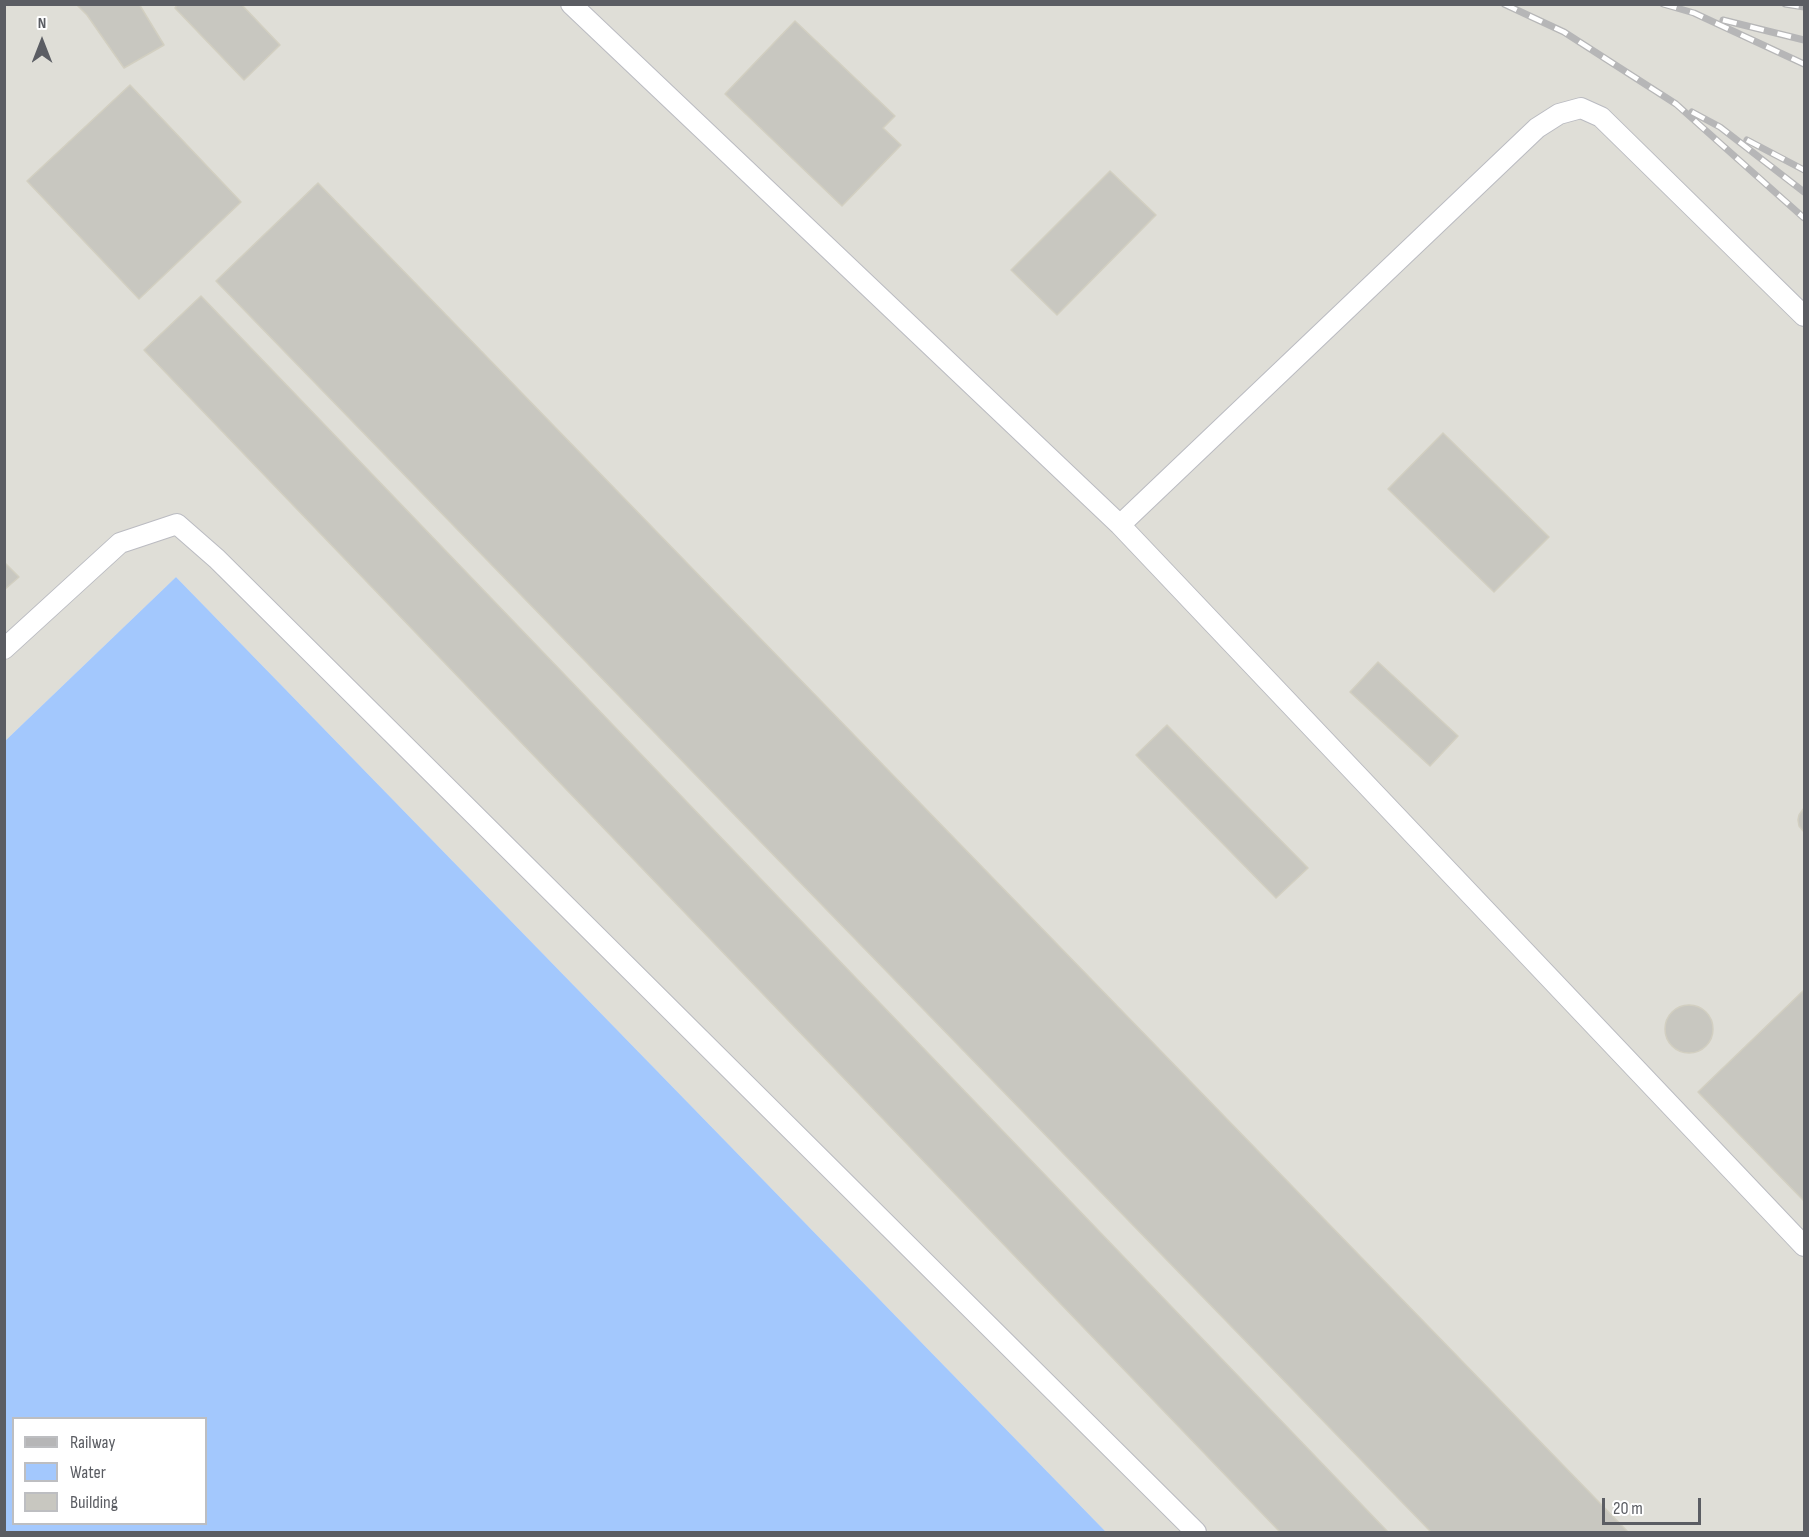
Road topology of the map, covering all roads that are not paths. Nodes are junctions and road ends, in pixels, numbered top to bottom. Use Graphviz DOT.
graph roads {
  1 [pos="571,4"];
  2 [pos="1804,316"];
  3 [pos="1120,525"];
  4 [pos="4,649"];
  5 [pos="1804,1246"];
  6 [pos="1196,1533"];
  1 -- 3 [label="lane"];
  2 -- 3 [label="lane"];
  3 -- 5 [label="lane"];
  4 -- 6 [label="lane"];
}
